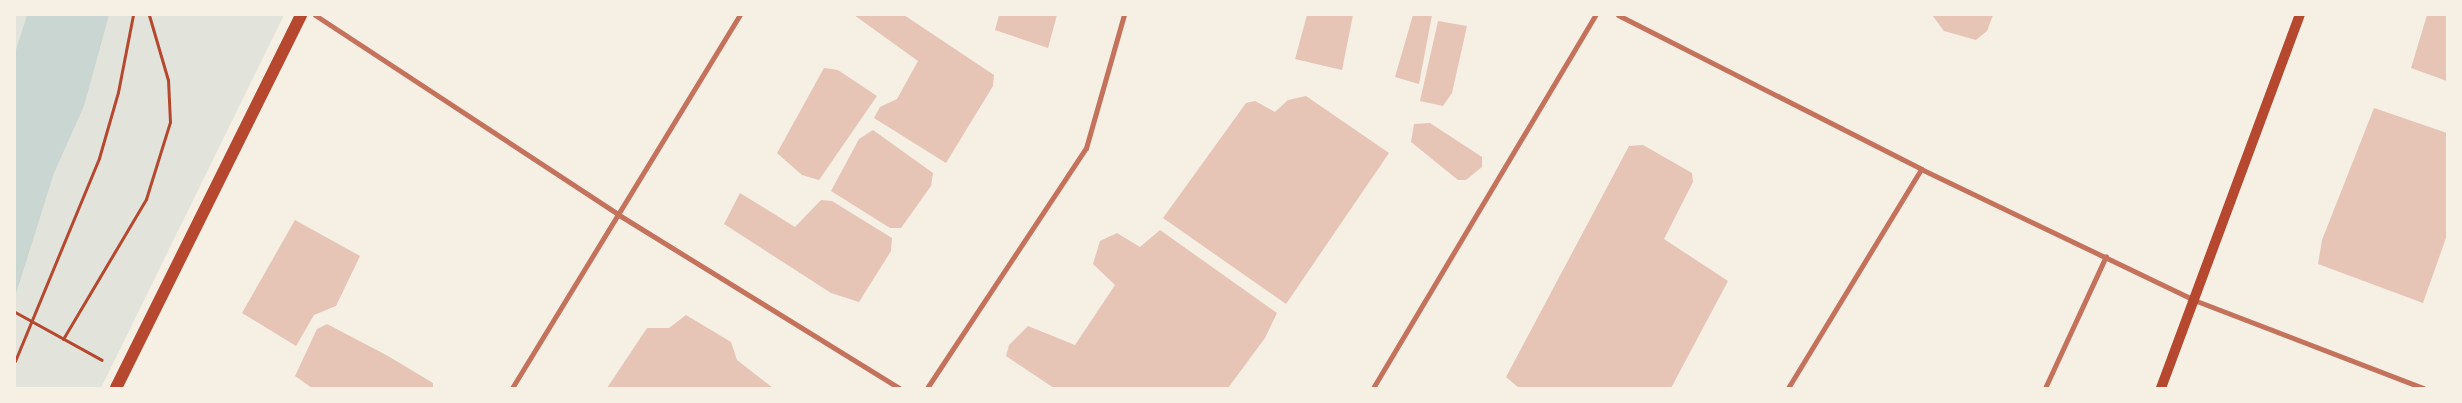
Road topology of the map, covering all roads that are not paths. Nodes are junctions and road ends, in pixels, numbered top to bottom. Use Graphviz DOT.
graph roads {
  1 [pos="301,15"];
  2 [pos="315,15"];
  3 [pos="740,15"];
  4 [pos="1124,15"];
  5 [pos="1594,15"];
  6 [pos="1618,15"];
  7 [pos="2300,15"];
  8 [pos="1921,169"];
  9 [pos="619,215"];
  10 [pos="2106,256"];
  11 [pos="2194,300"];
  12 [pos="116,388"];
  13 [pos="512,388"];
  14 [pos="899,388"];
  15 [pos="927,388"];
  16 [pos="1373,388"];
  17 [pos="1788,388"];
  18 [pos="2045,388"];
  19 [pos="2161,388"];
  20 [pos="2423,388"];
  1 -- 12 [label="main road"];
  2 -- 9 [label="street"];
  3 -- 9 [label="street"];
  4 -- 15 [label="street"];
  5 -- 16 [label="street"];
  6 -- 8 [label="street"];
  7 -- 11 [label="main road"];
  8 -- 10 [label="street"];
  8 -- 17 [label="street"];
  9 -- 13 [label="street"];
  9 -- 14 [label="street"];
  10 -- 11 [label="street"];
  10 -- 18 [label="street"];
  11 -- 19 [label="main road"];
  11 -- 20 [label="street"];
}
